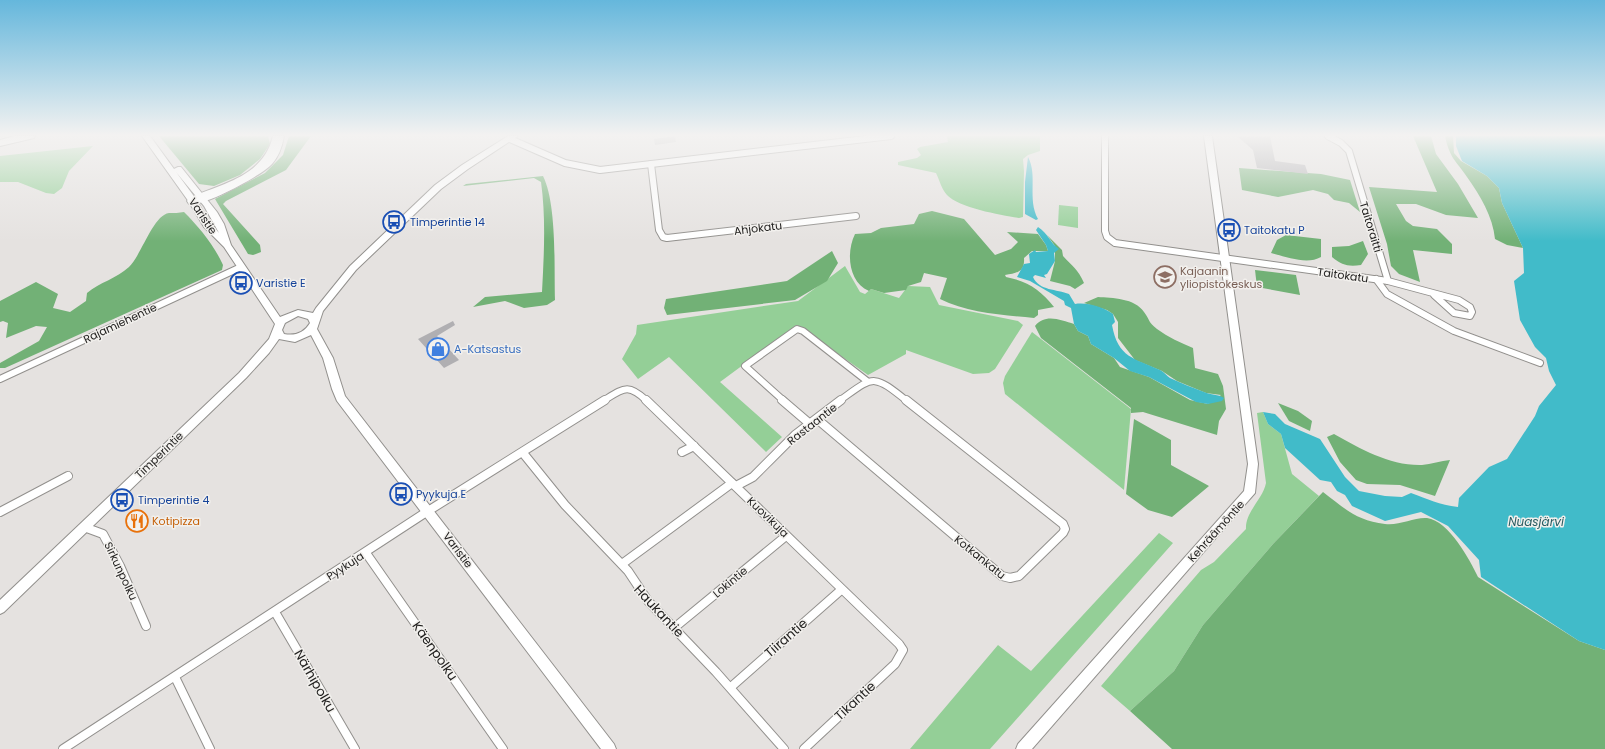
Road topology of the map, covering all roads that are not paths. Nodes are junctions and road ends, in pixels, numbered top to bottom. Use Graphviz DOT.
graph roads {
  1 [pos="174,171"];
  2 [pos="258,171"];
  3 [pos="461,171"];
  4 [pos="652,171"];
  5 [pos="1105,171"];
  6 [pos="1213,171"];
  7 [pos="1355,171"];
  8 [pos="197,199"];
  9 [pos="856,216"];
  10 [pos="1225,260"];
  11 [pos="241,267"];
  12 [pos="1376,279"];
  13 [pos="1388,281"];
  14 [pos="1434,295"];
  15 [pos="327,299"];
  16 [pos="270,308"];
  17 [pos="304,313"];
  18 [pos="292,315"];
  19 [pos="279,323"];
  20 [pos="313,326"];
  21 [pos="277,333"];
  22 [pos="292,339"];
  23 [pos="320,344"];
  24 [pos="266,351"];
  25 [pos="1540,363"];
  26 [pos="0,379"];
  27 [pos="870,381"];
  28 [pos="629,388"];
  29 [pos="817,419"];
  30 [pos="810,424"];
  31 [pos="694,446"];
  32 [pos="682,452"];
  33 [pos="523,453"];
  34 [pos="68,476"];
  35 [pos="734,484"];
  36 [pos="428,511"];
  37 [pos="0,512"];
  38 [pos="84,527"];
  39 [pos="786,536"];
  40 [pos="366,553"];
  41 [pos="622,564"];
  42 [pos="841,590"];
  43 [pos="0,608"];
  44 [pos="275,612"];
  45 [pos="146,626"];
  46 [pos="674,628"];
  47 [pos="903,650"];
  48 [pos="174,677"];
  49 [pos="731,687"];
  50 [pos="64,749"];
  51 [pos="210,749"];
  52 [pos="355,749"];
  53 [pos="503,749"];
  54 [pos="609,749"];
  55 [pos="784,749"];
  56 [pos="804,749"];
  57 [pos="1023,749"];
  1 -- 8 [label="street, Varistie"];
  2 -- 8 [label="highway"];
  3 -- 15 [label="street"];
  4 -- 9 [label="street, Ahjokatu"];
  5 -- 10 [label="street, Taitokatu"];
  6 -- 10 [label="street, Kehräämöntie"];
  7 -- 13 [label="street, Taitoraitti"];
  8 -- 11 [label="street, Varistie"];
  10 -- 12 [label="street, Taitokatu"];
  10 -- 57 [label="street, Kehräämöntie"];
  11 -- 16 [label="street, Varistie"];
  11 -- 26 [label="street, Rajamiehentie"];
  12 -- 13 [label="street, Taitokatu"];
  12 -- 25 [label="street"];
  13 -- 14 [label="street, Taitokatu"];
  14 -- 14 [label="street, Taitokatu"];
  15 -- 17 [label="street"];
  15 -- 20 [label="street"];
  16 -- 18 [label="street"];
  16 -- 19 [label="street, Varistie"];
  17 -- 18 [label="street"];
  17 -- 20 [label="street"];
  18 -- 19 [label="street"];
  19 -- 21 [label="street"];
  20 -- 22 [label="street"];
  20 -- 23 [label="street, Varistie"];
  21 -- 22 [label="street"];
  21 -- 24 [label="street, Timperintie"];
  22 -- 23 [label="street"];
  22 -- 24 [label="street, Timperintie"];
  23 -- 36 [label="street, Varistie"];
  24 -- 38 [label="street, Timperintie"];
  27 -- 29 [label="street, Rastaantie"];
  27 -- 29 [label="street, Kotkankatu"];
  27 -- 30 [label="street"];
  28 -- 31 [label="street, Kuovikuja"];
  28 -- 33 [label="street, Pyykuja"];
  29 -- 30 [label="street, Rastaantie"];
  30 -- 35 [label="street, Rastaantie"];
  31 -- 32 [label="street"];
  31 -- 35 [label="street, Kuovikuja"];
  33 -- 36 [label="street, Pyykuja"];
  33 -- 41 [label="street, Haukantie"];
  34 -- 37 [label="street"];
  35 -- 39 [label="street, Kuovikuja"];
  35 -- 41 [label="street, Rastaantie"];
  36 -- 40 [label="street, Pyykuja"];
  36 -- 54 [label="street, Varistie"];
  38 -- 43 [label="street, Timperintie"];
  38 -- 45 [label="street, Sirkunpolku"];
  39 -- 42 [label="street, Kuovikuja"];
  39 -- 46 [label="street, Lokintie"];
  40 -- 44 [label="street, Pyykuja"];
  40 -- 53 [label="street, Käenpolku"];
  41 -- 46 [label="street, Haukantie"];
  42 -- 47 [label="street, Kuovikuja"];
  42 -- 49 [label="street, Tiirantie"];
  44 -- 48 [label="street, Pyykuja"];
  44 -- 52 [label="street, Närhipolku"];
  46 -- 49 [label="street, Haukantie"];
  47 -- 56 [label="street, Tikantie"];
  48 -- 50 [label="street, Pyykuja"];
  48 -- 51 [label="street"];
  49 -- 55 [label="street, Haukantie"];
}
